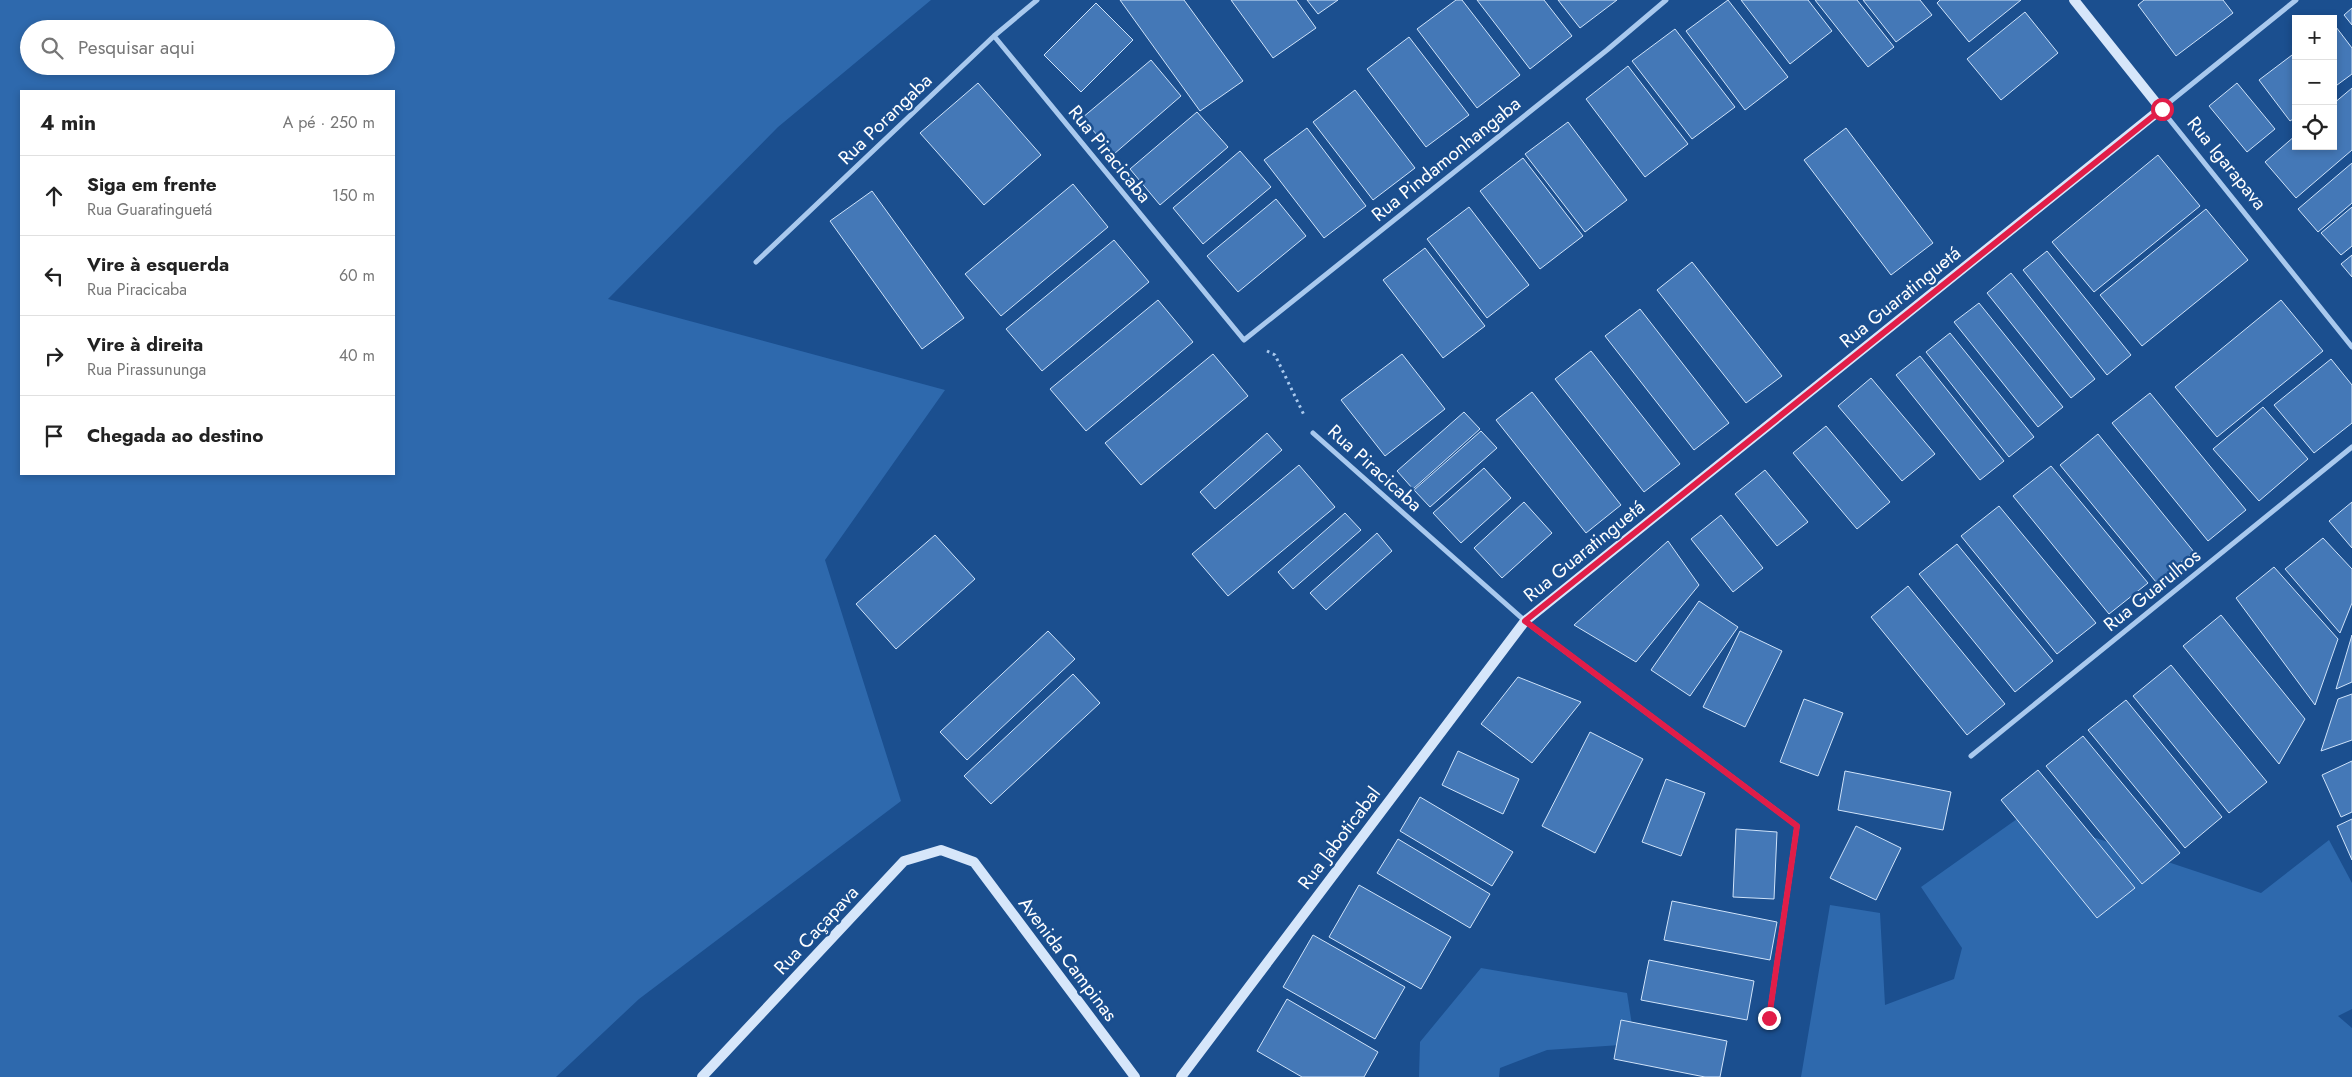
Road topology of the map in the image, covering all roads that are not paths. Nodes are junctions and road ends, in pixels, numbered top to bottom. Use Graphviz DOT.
graph roads {
  1 [pos="1037,0"];
  2 [pos="1666,0"];
  3 [pos="2074,0"];
  4 [pos="2296,0"];
  5 [pos="994,36"];
  6 [pos="2162,109"];
  7 [pos="756,262"];
  8 [pos="1244,340"];
  9 [pos="2352,347"];
  10 [pos="1313,433"];
  11 [pos="2352,447"];
  12 [pos="1525,621"];
  13 [pos="1971,756"];
  14 [pos="974,862"];
  15 [pos="1769,1018"];
  16 [pos="702,1077"];
  17 [pos="1135,1077"];
  18 [pos="1181,1077"];
  1 -- 5 [label="street, Rua Porangaba"];
  2 -- 8 [label="street, Rua Pindamonhangaba"];
  3 -- 6 [label="street, Rua Igarapava"];
  4 -- 6 [label="street, Rua Guaratinguetá"];
  5 -- 7 [label="street, Rua Porangaba"];
  5 -- 8 [label="street, Rua Piracicaba"];
  6 -- 9 [label="street, Rua Igarapava"];
  6 -- 12 [label="street, Rua Guaratinguetá"];
  10 -- 12 [label="street, Rua Piracicaba"];
  11 -- 13 [label="street, Rua Guarulhos"];
  12 -- 15 [label="street, Rua Piracicaba"];
  12 -- 18 [label="street, Rua Jaboticabal"];
  14 -- 16 [label="street, Rua Caçapava"];
  14 -- 17 [label="street, Avenida Campinas"];
}
